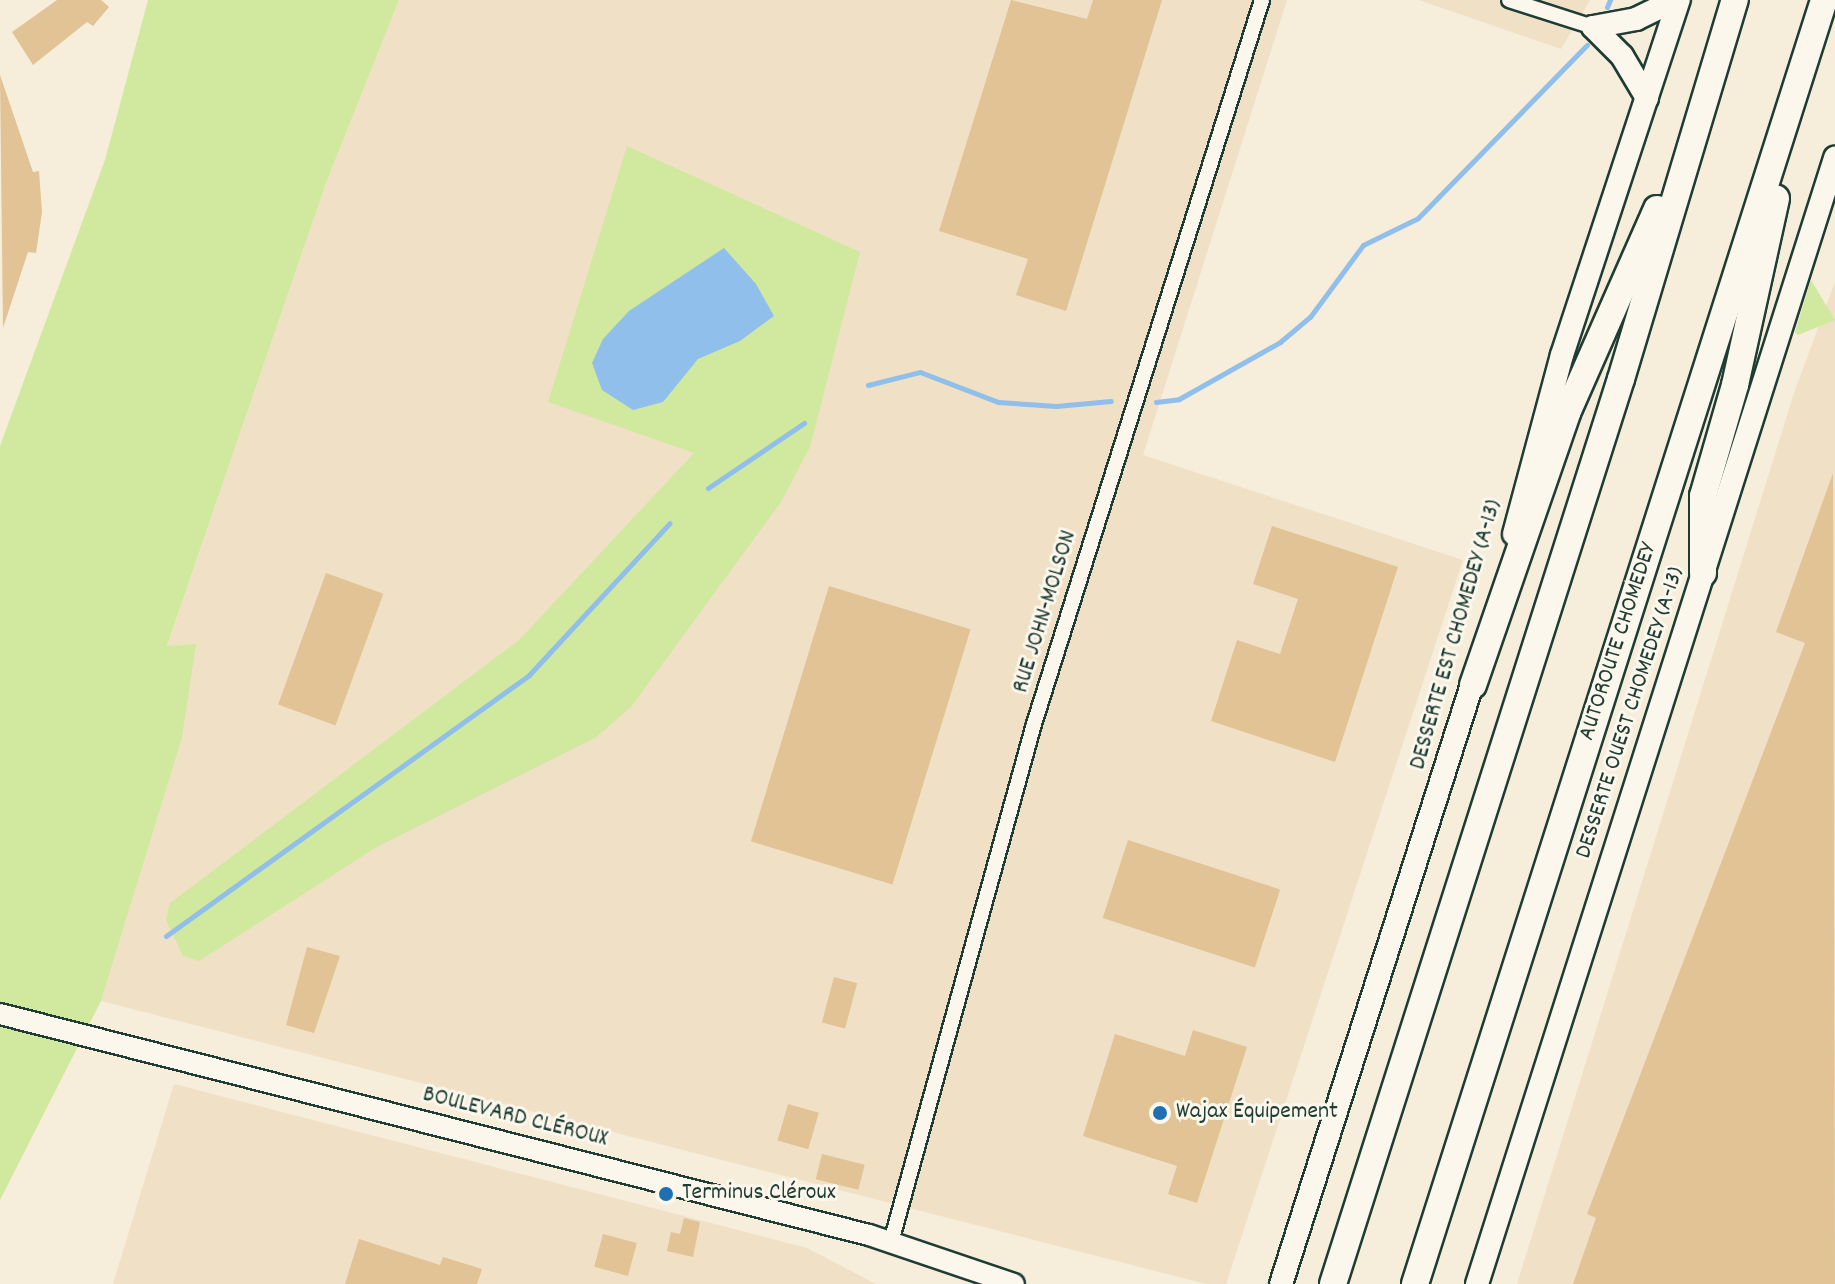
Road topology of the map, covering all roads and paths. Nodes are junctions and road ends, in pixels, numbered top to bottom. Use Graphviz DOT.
graph roads {
  1 [pos="1262,0"];
  2 [pos="1509,0"];
  3 [pos="1677,0"];
  4 [pos="1735,0"];
  5 [pos="1824,0"];
  6 [pos="1593,27"];
  7 [pos="1812,38"];
  8 [pos="1647,98"];
  9 [pos="1696,122"];
  10 [pos="1835,158"];
  11 [pos="1703,573"];
  12 [pos="1473,685"];
  13 [pos="0,1014"];
  14 [pos="891,1242"];
  15 [pos="1014,1284"];
  16 [pos="1281,1284"];
  17 [pos="1333,1284"];
  18 [pos="1415,1284"];
  19 [pos="1477,1284"];
  1 -- 14 [label="street, RUE JOHN-MOLSON"];
  2 -- 6 [label="street"];
  3 -- 6 [label="main road"];
  3 -- 8 [label="main road, DESSERTE EST CHOMEDEY (A-13)"];
  4 -- 9 [label="highway"];
  5 -- 7 [label="highway, AUTOROUTE CHOMEDEY"];
  6 -- 8 [label="main road"];
  7 -- 11 [label="highway"];
  7 -- 18 [label="highway, AUTOROUTE CHOMEDEY"];
  8 -- 12 [label="main road, DESSERTE EST CHOMEDEY (A-13)"];
  9 -- 12 [label="highway"];
  9 -- 17 [label="highway"];
  10 -- 11 [label="main road, DESSERTE OUEST CHOMEDEY (A-13)"];
  11 -- 19 [label="main road, DESSERTE OUEST CHOMEDEY (A-13)"];
  12 -- 16 [label="main road, DESSERTE EST CHOMEDEY (A-13)"];
  13 -- 14 [label="street, BOULEVARD CLÉROUX"];
  14 -- 15 [label="street, BOULEVARD CLÉROUX"];
}
